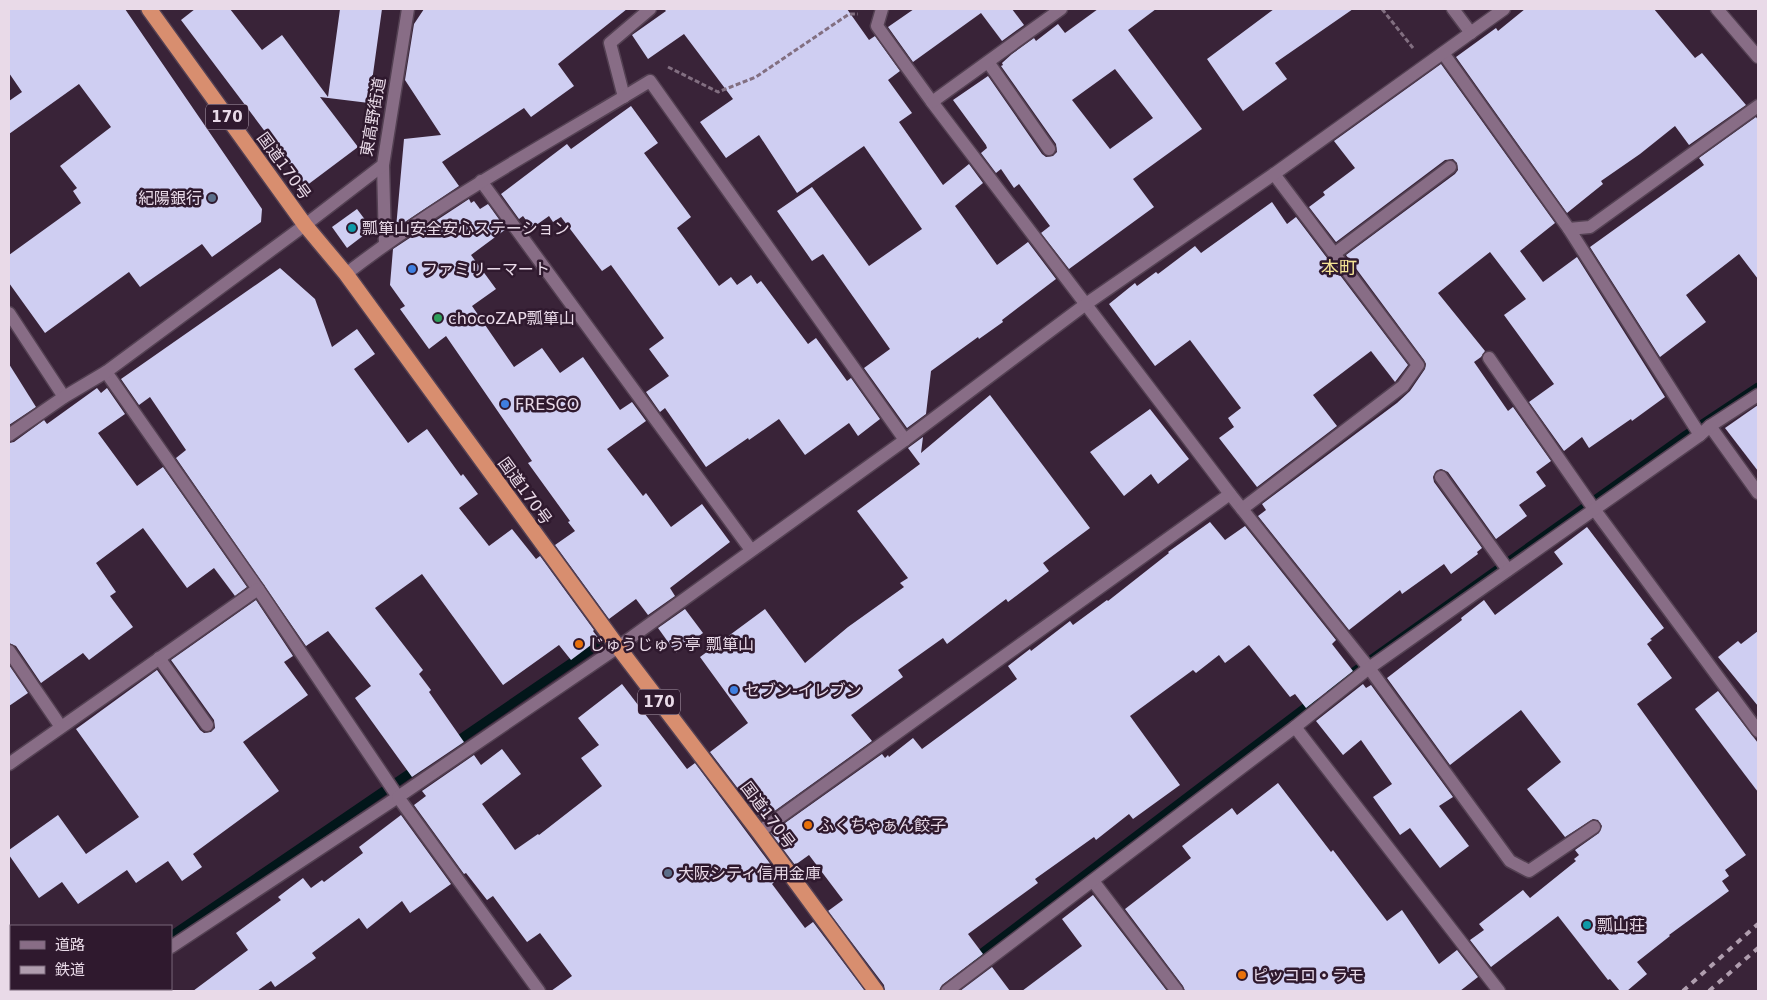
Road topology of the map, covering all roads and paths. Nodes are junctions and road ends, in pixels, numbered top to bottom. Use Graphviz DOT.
graph roads {
  1 [pos="149,9"];
  2 [pos="408,9"];
  3 [pos="650,9"];
  4 [pos="1061,9"];
  5 [pos="1382,9"];
  6 [pos="1453,9"];
  7 [pos="1504,9"];
  8 [pos="1717,9"];
  9 [pos="881,12"];
  10 [pos="1471,33"];
  11 [pos="1443,53"];
  12 [pos="1758,57"];
  13 [pos="988,62"];
  14 [pos="1426,65"];
  15 [pos="650,81"];
  16 [pos="624,97"];
  17 [pos="932,102"];
  18 [pos="1758,106"];
  19 [pos="1048,149"];
  20 [pos="383,165"];
  21 [pos="1450,167"];
  22 [pos="1274,174"];
  23 [pos="481,181"];
  24 [pos="305,225"];
  25 [pos="1569,229"];
  26 [pos="385,244"];
  27 [pos="1334,254"];
  28 [pos="346,274"];
  29 [pos="1086,304"];
  30 [pos="9,312"];
  31 [pos="1489,358"];
  32 [pos="106,372"];
  33 [pos="64,397"];
  34 [pos="1756,401"];
  35 [pos="1710,426"];
  36 [pos="9,435"];
  37 [pos="1700,435"];
  38 [pos="905,440"];
  39 [pos="1441,477"];
  40 [pos="1758,493"];
  41 [pos="1230,494"];
  42 [pos="1242,509"];
  43 [pos="1594,510"];
  44 [pos="751,550"];
  45 [pos="1508,570"];
  46 [pos="258,589"];
  47 [pos="618,647"];
  48 [pos="9,651"];
  49 [pos="159,658"];
  50 [pos="1369,668"];
  51 [pos="207,725"];
  52 [pos="61,727"];
  53 [pos="1295,727"];
  54 [pos="1758,731"];
  55 [pos="9,764"];
  56 [pos="398,796"];
  57 [pos="1594,827"];
  58 [pos="759,832"];
  59 [pos="1093,881"];
  60 [pos="172,946"];
  61 [pos="539,991"];
  62 [pos="876,991"];
  63 [pos="946,991"];
  64 [pos="1177,991"];
  65 [pos="1499,991"];
  1 -- 24 [label="highway, 国道170号 / 170"];
  2 -- 20 [label="street, 東高野街道"];
  3 -- 16 [label="street"];
  4 -- 13 [label="street"];
  5 -- 14 [label="path"];
  6 -- 10 [label="street"];
  7 -- 10 [label="street"];
  8 -- 12 [label="street"];
  9 -- 15 [label="path"];
  9 -- 17 [label="street"];
  10 -- 11 [label="street"];
  11 -- 14 [label="street"];
  11 -- 25 [label="street"];
  13 -- 17 [label="street"];
  13 -- 19 [label="street"];
  14 -- 22 [label="street"];
  15 -- 16 [label="street"];
  15 -- 38 [label="street"];
  16 -- 23 [label="street"];
  17 -- 29 [label="street"];
  18 -- 25 [label="street"];
  20 -- 24 [label="street, 東高野街道"];
  20 -- 26 [label="street"];
  21 -- 27 [label="street"];
  22 -- 27 [label="street"];
  22 -- 29 [label="street"];
  23 -- 26 [label="street"];
  23 -- 44 [label="street"];
  24 -- 28 [label="highway, 国道170号 / 170"];
  24 -- 32 [label="street, 東高野街道"];
  25 -- 37 [label="street"];
  26 -- 28 [label="street"];
  27 -- 42 [label="street"];
  28 -- 47 [label="highway, 国道170号 / 170"];
  29 -- 38 [label="street"];
  29 -- 41 [label="street"];
  30 -- 33 [label="street"];
  31 -- 43 [label="street"];
  32 -- 33 [label="street, 東高野街道"];
  32 -- 46 [label="street"];
  33 -- 36 [label="street, 東高野街道"];
  34 -- 35 [label="street"];
  35 -- 37 [label="street"];
  35 -- 40 [label="street"];
  37 -- 43 [label="street"];
  38 -- 44 [label="street"];
  39 -- 45 [label="street"];
  41 -- 42 [label="street"];
  41 -- 58 [label="street"];
  42 -- 50 [label="street"];
  43 -- 45 [label="street"];
  43 -- 54 [label="street"];
  44 -- 47 [label="street"];
  45 -- 50 [label="street"];
  46 -- 49 [label="street"];
  46 -- 56 [label="street"];
  47 -- 56 [label="street"];
  47 -- 58 [label="highway, 国道170号 / 170"];
  48 -- 52 [label="street"];
  49 -- 51 [label="street"];
  49 -- 52 [label="street"];
  50 -- 53 [label="street"];
  50 -- 57 [label="street"];
  52 -- 55 [label="street"];
  53 -- 59 [label="street"];
  53 -- 65 [label="street"];
  56 -- 60 [label="street"];
  56 -- 61 [label="street"];
  58 -- 62 [label="highway, 国道170号 / 170"];
  59 -- 63 [label="street"];
  59 -- 64 [label="street"];
}
